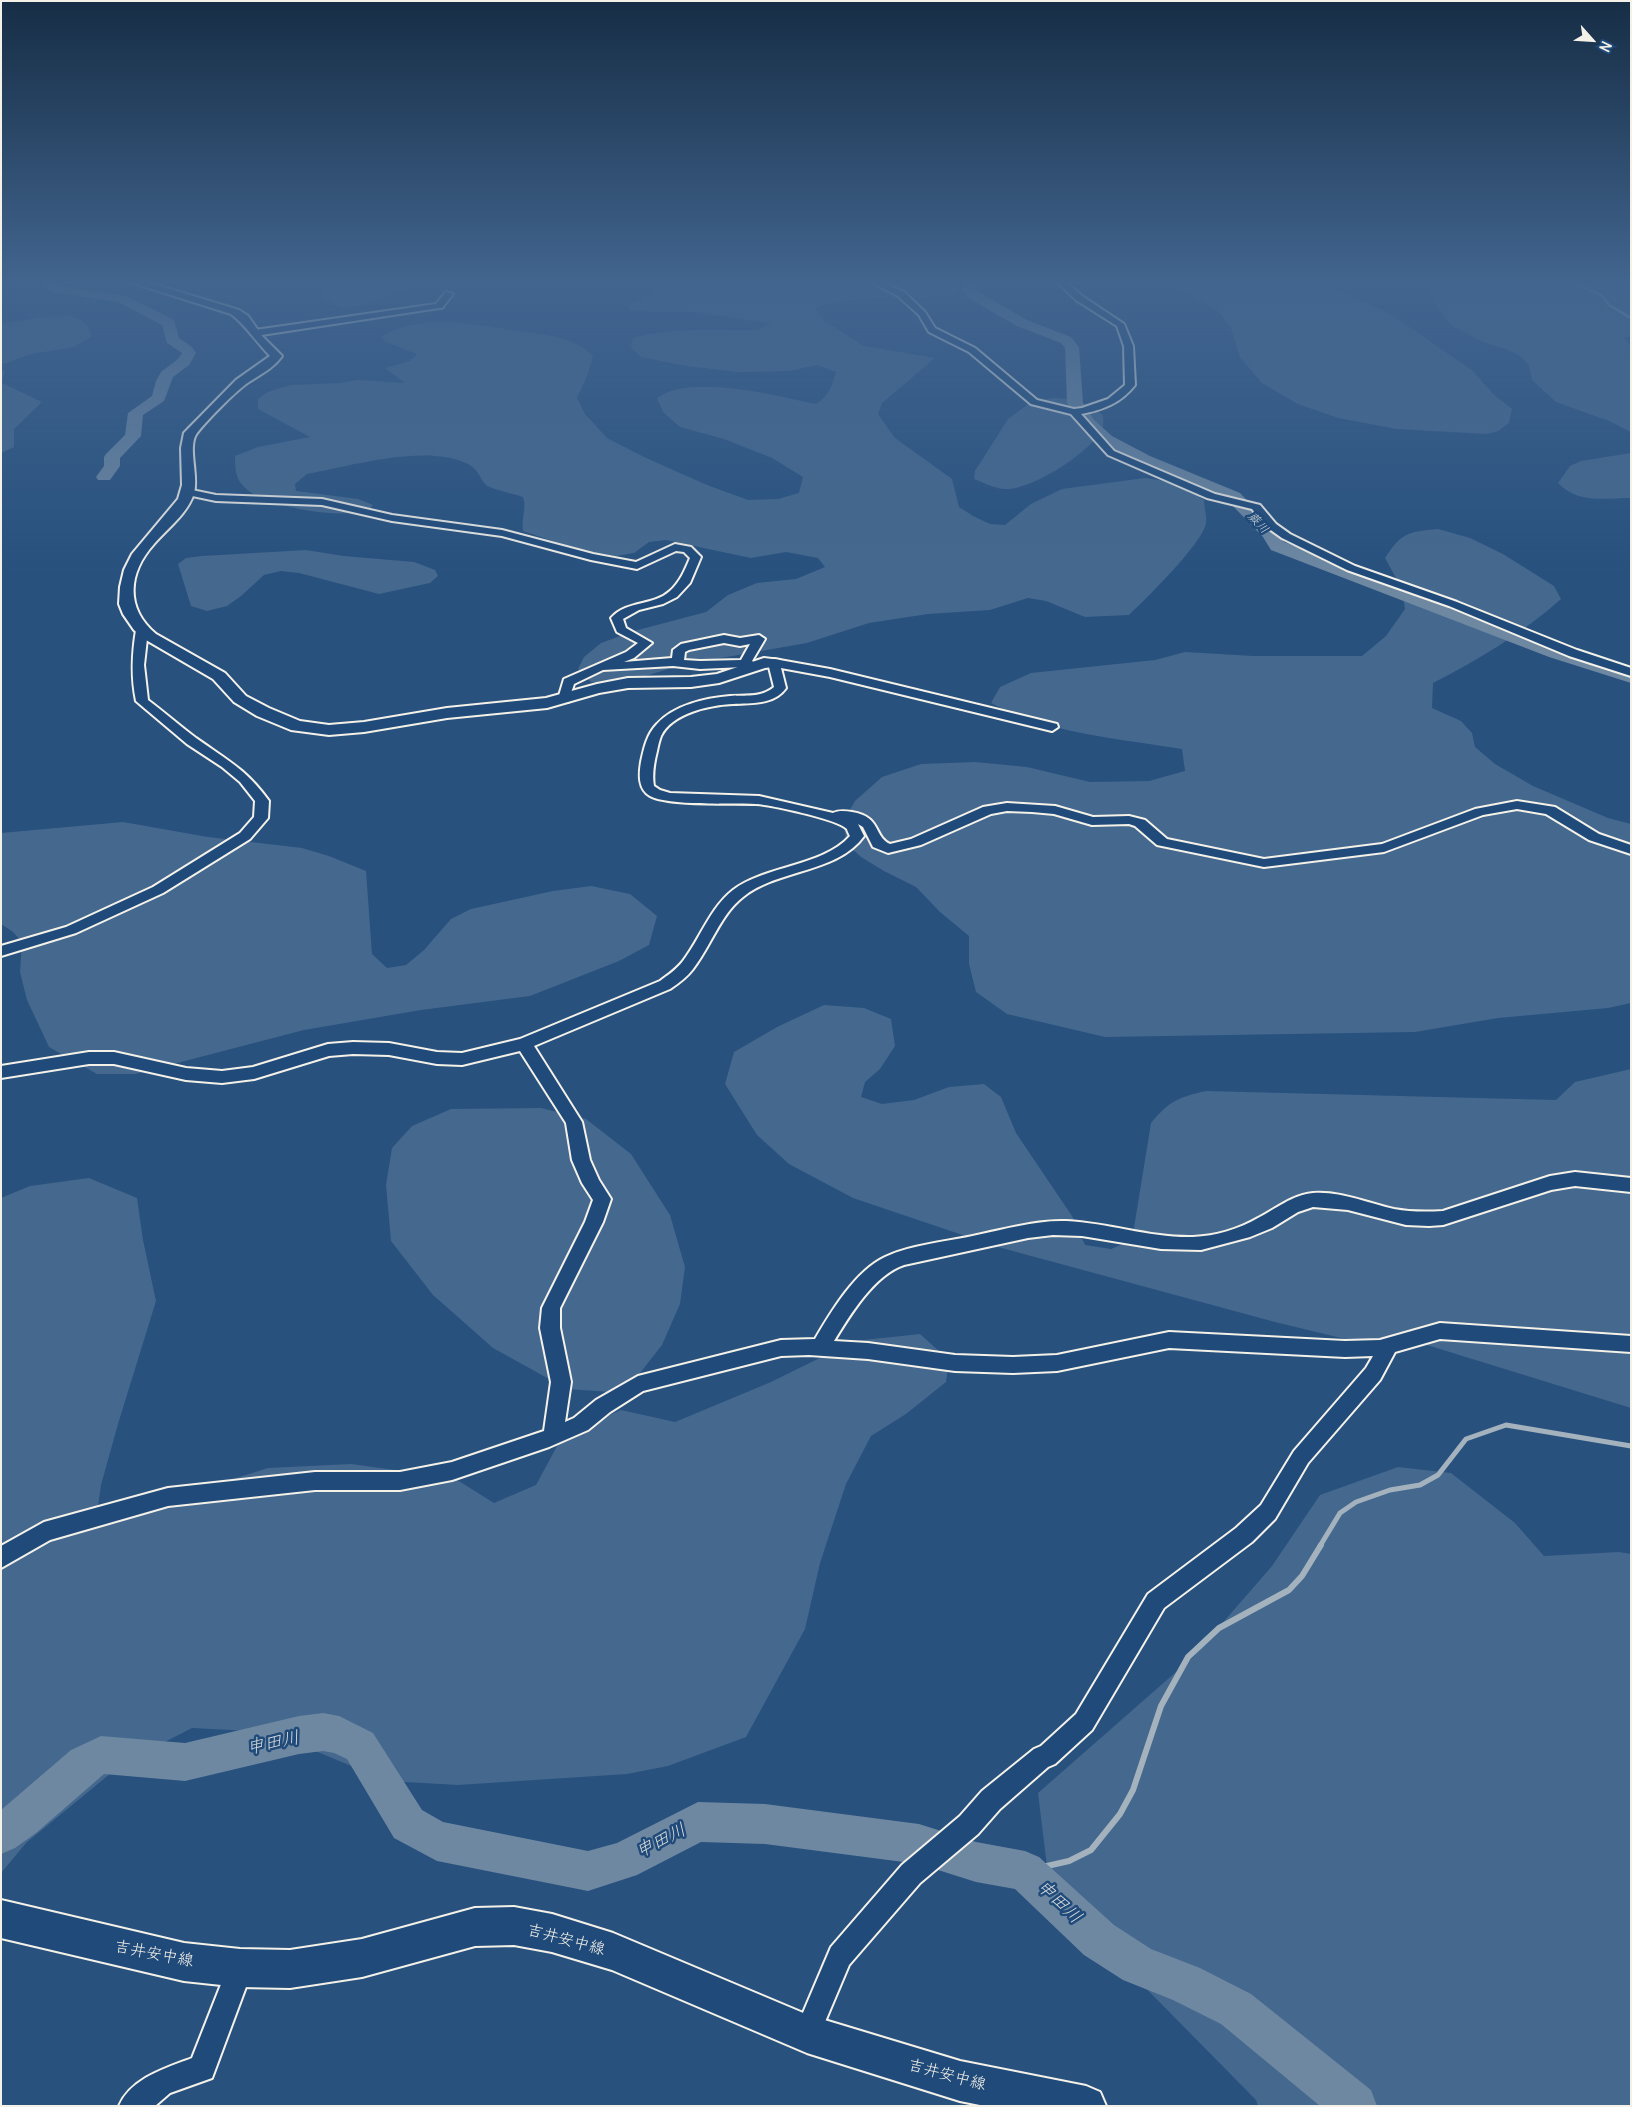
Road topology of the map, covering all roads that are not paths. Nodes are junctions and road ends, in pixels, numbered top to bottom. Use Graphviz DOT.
graph roads {
  1 [pos="244,380"];
  2 [pos="1008,380"];
  3 [pos="1130,380"];
  4 [pos="1074,412"];
  5 [pos="187,492"];
  6 [pos="142,630"];
  7 [pos="678,663"];
  8 [pos="774,663"];
  9 [pos="749,664"];
  10 [pos="601,667"];
  11 [pos="1631,672"];
  12 [pos="564,699"];
  13 [pos="1052,727"];
  14 [pos="821,813"];
  15 [pos="1631,850"];
  16 [pos="1,951"];
  17 [pos="524,1044"];
  18 [pos="1,1072"];
  19 [pos="1631,1185"];
  20 [pos="1631,1344"];
  21 [pos="1388,1346"];
  22 [pos="820,1348"];
  23 [pos="553,1436"];
  24 [pos="1,1558"];
  25 [pos="1,1919"];
  26 [pos="240,1968"];
  27 [pos="807,2034"];
  28 [pos="132,2106"];
  29 [pos="1086,2106"];
  1 -- 5 [label="street"];
  2 -- 4 [label="street"];
  3 -- 4 [label="street"];
  4 -- 11 [label="street"];
  5 -- 6 [label="street"];
  5 -- 10 [label="street"];
  6 -- 12 [label="street"];
  6 -- 16 [label="street"];
  7 -- 9 [label="street"];
  7 -- 9 [label="street"];
  7 -- 10 [label="street"];
  8 -- 9 [label="street"];
  8 -- 13 [label="street"];
  8 -- 14 [label="street"];
  9 -- 12 [label="street"];
  10 -- 12 [label="street"];
  14 -- 15 [label="street"];
  14 -- 17 [label="street"];
  17 -- 18 [label="street"];
  17 -- 23 [label="street"];
  19 -- 22 [label="street"];
  20 -- 21 [label="street"];
  21 -- 22 [label="street"];
  21 -- 27 [label="street"];
  22 -- 23 [label="street"];
  23 -- 24 [label="street"];
  25 -- 26 [label="main road, 吉井安中線"];
  26 -- 27 [label="main road, 吉井安中線"];
  26 -- 28 [label="street"];
  27 -- 29 [label="main road, 吉井安中線"];
}
